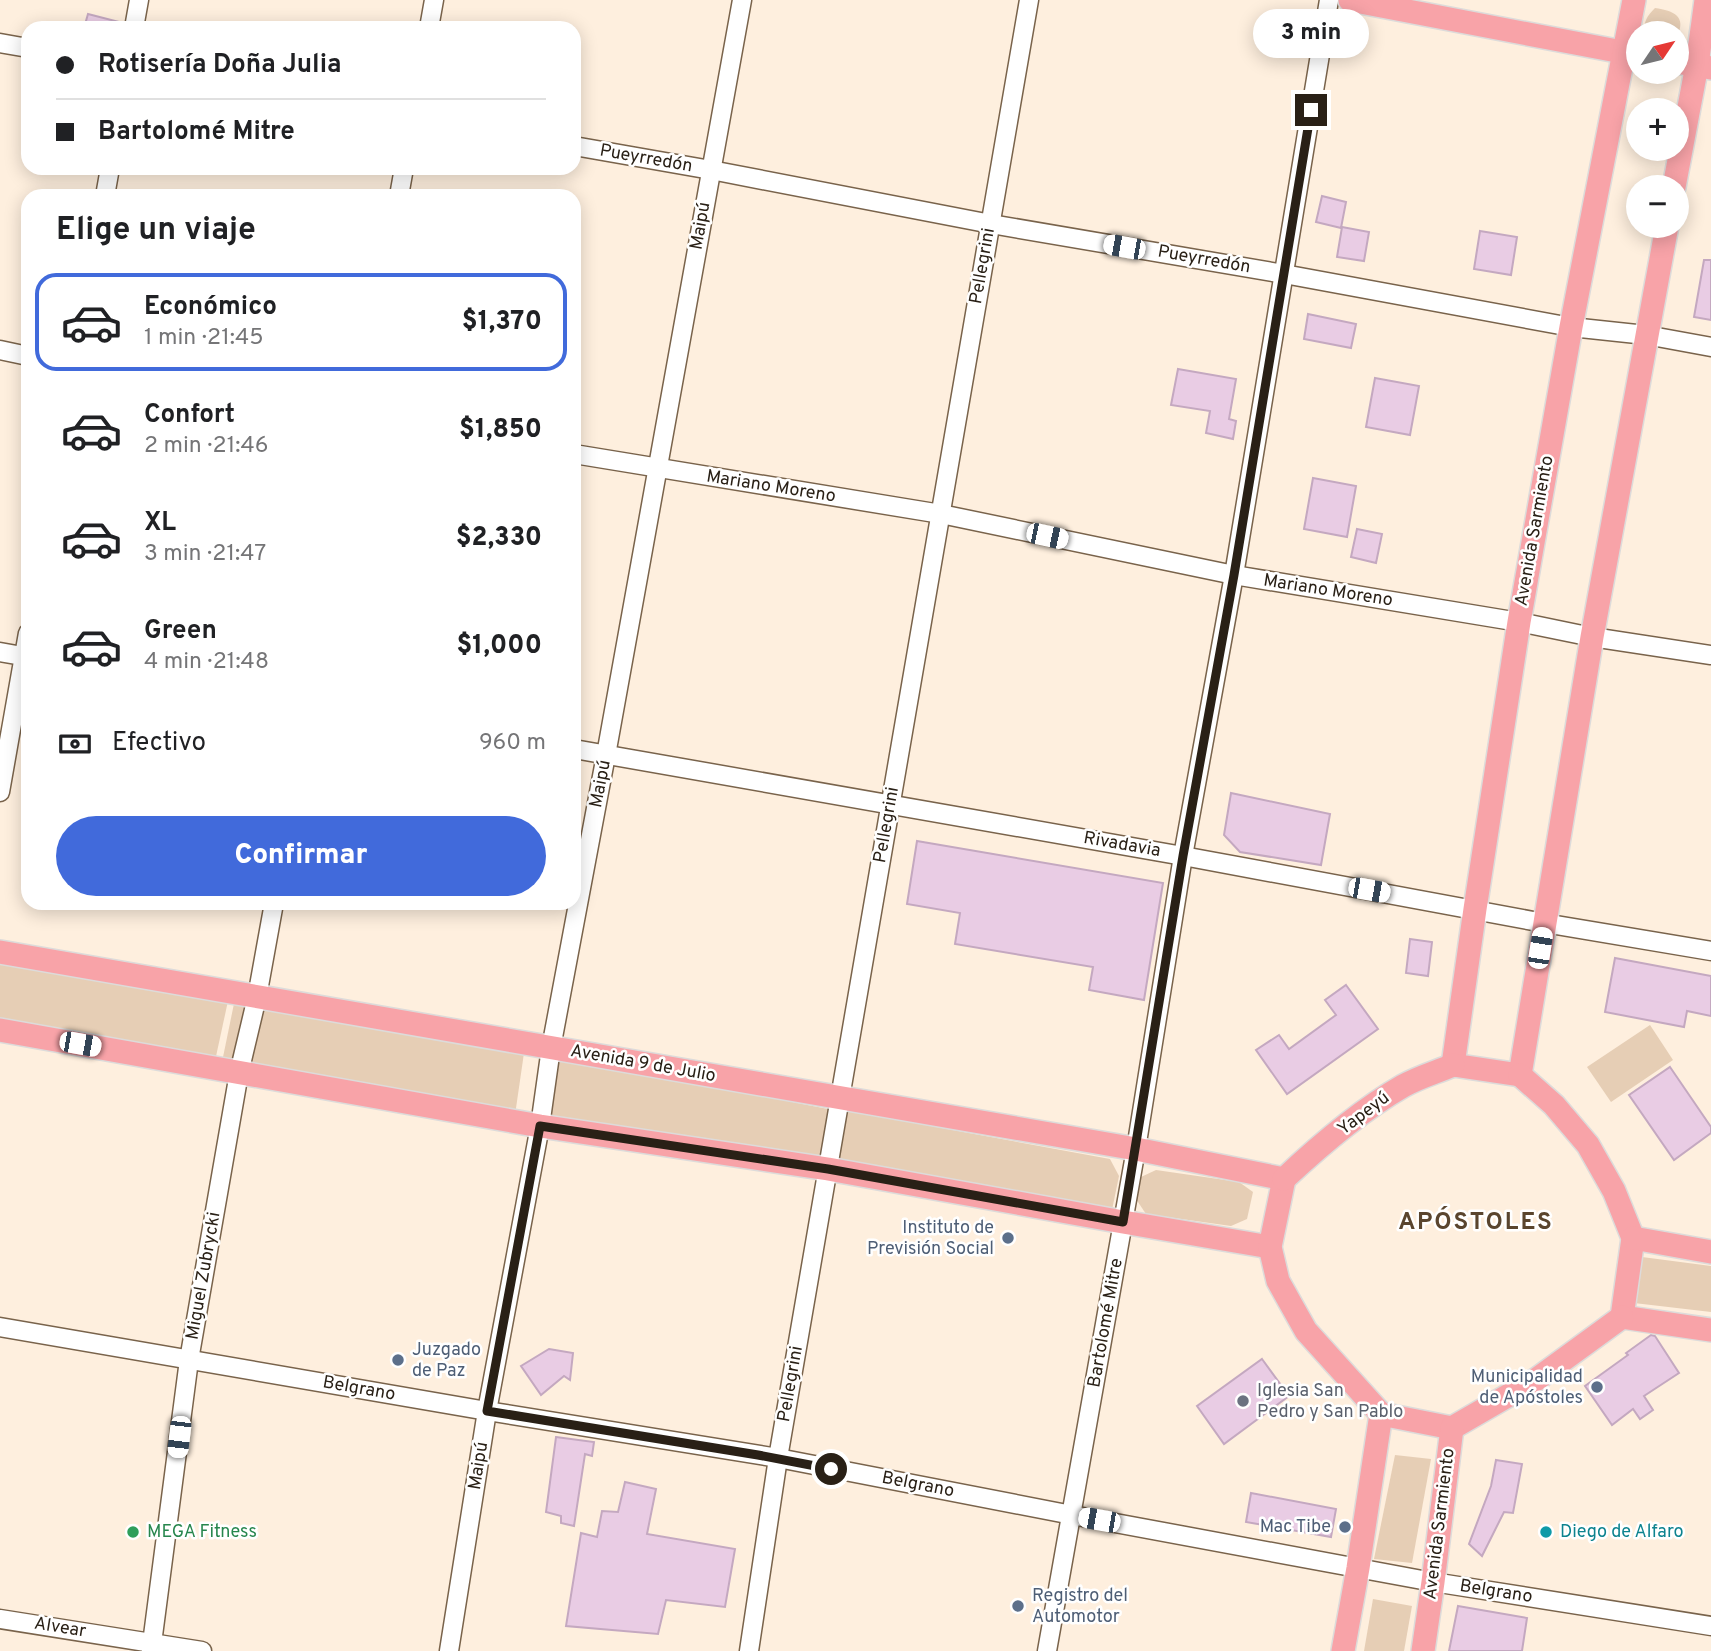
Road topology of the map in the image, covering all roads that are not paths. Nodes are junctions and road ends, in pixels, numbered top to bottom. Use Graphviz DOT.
graph roads {
  1 [pos="139,0"];
  2 [pos="433,0"];
  3 [pos="742,0"];
  4 [pos="1029,0"];
  5 [pos="1329,0"];
  6 [pos="1350,0"];
  7 [pos="1634,0"];
  8 [pos="1703,2"];
  9 [pos="135,21"];
  10 [pos="430,21"];
  11 [pos="1633,21"];
  12 [pos="0,43"];
  13 [pos="21,47"];
  14 [pos="1626,53"];
  15 [pos="1695,65"];
  16 [pos="1626,77"];
  17 [pos="581,147"];
  18 [pos="710,170"];
  19 [pos="1676,175"];
  20 [pos="991,224"];
  21 [pos="1665,238"];
  22 [pos="1284,274"];
  23 [pos="1571,327"];
  24 [pos="1646,335"];
  25 [pos="1711,347"];
  26 [pos="0,351"];
  27 [pos="21,355"];
  28 [pos="581,455"];
  29 [pos="657,468"];
  30 [pos="941,514"];
  31 [pos="1234,575"];
  32 [pos="1519,622"];
  33 [pos="1592,637"];
  34 [pos="0,652"];
  35 [pos="1711,655"];
  36 [pos="21,656"];
  37 [pos="21,683"];
  38 [pos="581,750"];
  39 [pos="607,755"];
  40 [pos="0,792"];
  41 [pos="891,804"];
  42 [pos="1183,856"];
  43 [pos="581,891"];
  44 [pos="1475,909"];
  45 [pos="273,910"];
  46 [pos="577,910"];
  47 [pos="1544,923"];
  48 [pos="1711,951"];
  49 [pos="0,952"];
  50 [pos="257,997"];
  51 [pos="0,1030"];
  52 [pos="551,1048"];
  53 [pos="1453,1065"];
  54 [pos="239,1073"];
  55 [pos="1520,1075"];
  56 [pos="840,1099"];
  57 [pos="540,1126"];
  58 [pos="1136,1149"];
  59 [pos="828,1169"];
  60 [pos="1284,1179"];
  61 [pos="1123,1222"];
  62 [pos="1633,1238"];
  63 [pos="1270,1247"];
  64 [pos="1711,1252"];
  65 [pos="1622,1317"];
  66 [pos="0,1327"];
  67 [pos="1711,1331"];
  68 [pos="189,1360"];
  69 [pos="487,1411"];
  70 [pos="1381,1414"];
  71 [pos="1452,1428"];
  72 [pos="778,1458"];
  73 [pos="1072,1515"];
  74 [pos="1358,1568"];
  75 [pos="1433,1582"];
  76 [pos="0,1619"];
  77 [pos="1711,1626"];
  78 [pos="152,1646"];
  79 [pos="202,1651"];
  80 [pos="449,1651"];
  81 [pos="749,1651"];
  82 [pos="1047,1651"];
  83 [pos="1343,1651"];
  84 [pos="1423,1651"];
  1 -- 9 [label="street"];
  2 -- 10 [label="street"];
  3 -- 18 [label="street, Maipú"];
  4 -- 20 [label="street, Pellegrini"];
  5 -- 22 [label="street, Bartolomé Mitre"];
  6 -- 14 [label="main road"];
  7 -- 11 [label="main road, Avenida Sarmiento"];
  8 -- 15 [label="main road"];
  12 -- 13 [label="street"];
  15 -- 19 [label="main road"];
  16 -- 23 [label="main road, Avenida Sarmiento"];
  17 -- 18 [label="street, Pueyrredón"];
  18 -- 20 [label="street, Pueyrredón"];
  18 -- 29 [label="street, Maipú"];
  20 -- 22 [label="street, Pueyrredón"];
  20 -- 30 [label="street, Pellegrini"];
  21 -- 24 [label="main road"];
  22 -- 23 [label="street, Pueyrredón"];
  22 -- 31 [label="street, Bartolomé Mitre"];
  23 -- 24 [label="street, Pueyrredón"];
  23 -- 32 [label="main road, Avenida Sarmiento"];
  24 -- 25 [label="street, Pueyrredón"];
  24 -- 33 [label="main road"];
  26 -- 27 [label="street"];
  28 -- 29 [label="street, Mariano Moreno"];
  29 -- 30 [label="street, Mariano Moreno"];
  29 -- 39 [label="street, Maipú"];
  30 -- 31 [label="street, Mariano Moreno"];
  30 -- 41 [label="street, Pellegrini"];
  31 -- 32 [label="street, Mariano Moreno"];
  31 -- 42 [label="street, Bartolomé Mitre"];
  32 -- 33 [label="street, Mariano Moreno"];
  32 -- 44 [label="main road, Avenida Sarmiento"];
  33 -- 35 [label="street, Mariano Moreno"];
  33 -- 47 [label="main road"];
  34 -- 36 [label="street"];
  37 -- 40 [label="street"];
  38 -- 39 [label="street, Rivadavia"];
  39 -- 41 [label="street, Rivadavia"];
  39 -- 43 [label="street, Maipú"];
  41 -- 42 [label="street, Rivadavia"];
  41 -- 56 [label="street, Pellegrini"];
  42 -- 44 [label="street, Rivadavia"];
  42 -- 58 [label="street, Bartolomé Mitre"];
  44 -- 47 [label="street, Rivadavia"];
  44 -- 53 [label="main road, Avenida Sarmiento"];
  45 -- 50 [label="street, Miguel Zubrycki"];
  46 -- 52 [label="street, Maipú"];
  47 -- 48 [label="street, Rivadavia"];
  47 -- 55 [label="main road"];
  49 -- 50 [label="main road, Avenida 9 de Julio"];
  50 -- 52 [label="main road, Avenida 9 de Julio"];
  50 -- 54 [label="street, Miguel Zubrycki"];
  51 -- 54 [label="main road"];
  52 -- 56 [label="main road, Avenida 9 de Julio"];
  52 -- 57 [label="street, Maipú"];
  53 -- 55 [label="main road"];
  53 -- 60 [label="main road, Yapeyú"];
  54 -- 57 [label="main road"];
  54 -- 68 [label="street, Miguel Zubrycki"];
  55 -- 62 [label="main road"];
  56 -- 58 [label="main road, Avenida 9 de Julio"];
  56 -- 59 [label="street, Pellegrini"];
  57 -- 59 [label="main road"];
  57 -- 69 [label="street, Maipú"];
  58 -- 60 [label="main road, Avenida 9 de Julio"];
  58 -- 61 [label="street, Bartolomé Mitre"];
  59 -- 61 [label="main road"];
  59 -- 72 [label="street, Pellegrini"];
  60 -- 63 [label="main road"];
  61 -- 63 [label="main road"];
  61 -- 73 [label="street, Bartolomé Mitre"];
  62 -- 64 [label="main road"];
  62 -- 65 [label="main road"];
  63 -- 70 [label="main road"];
  65 -- 67 [label="main road"];
  65 -- 71 [label="main road"];
  66 -- 68 [label="street, Belgrano"];
  68 -- 69 [label="street, Belgrano"];
  68 -- 78 [label="street, Miguel Zubrycki"];
  69 -- 72 [label="street, Belgrano"];
  69 -- 80 [label="street, Maipú"];
  70 -- 71 [label="main road, Avenida Sarmiento"];
  70 -- 74 [label="main road"];
  71 -- 75 [label="main road, Avenida Sarmiento"];
  72 -- 73 [label="street, Belgrano"];
  72 -- 81 [label="street, Pellegrini"];
  73 -- 74 [label="street, Belgrano"];
  73 -- 82 [label="street, Bartolomé Mitre"];
  74 -- 75 [label="street, Belgrano"];
  74 -- 83 [label="main road"];
  75 -- 77 [label="street, Belgrano"];
  75 -- 84 [label="main road, Avenida Sarmiento"];
  76 -- 78 [label="street, Alvear"];
  78 -- 79 [label="street, Alvear"];
}
